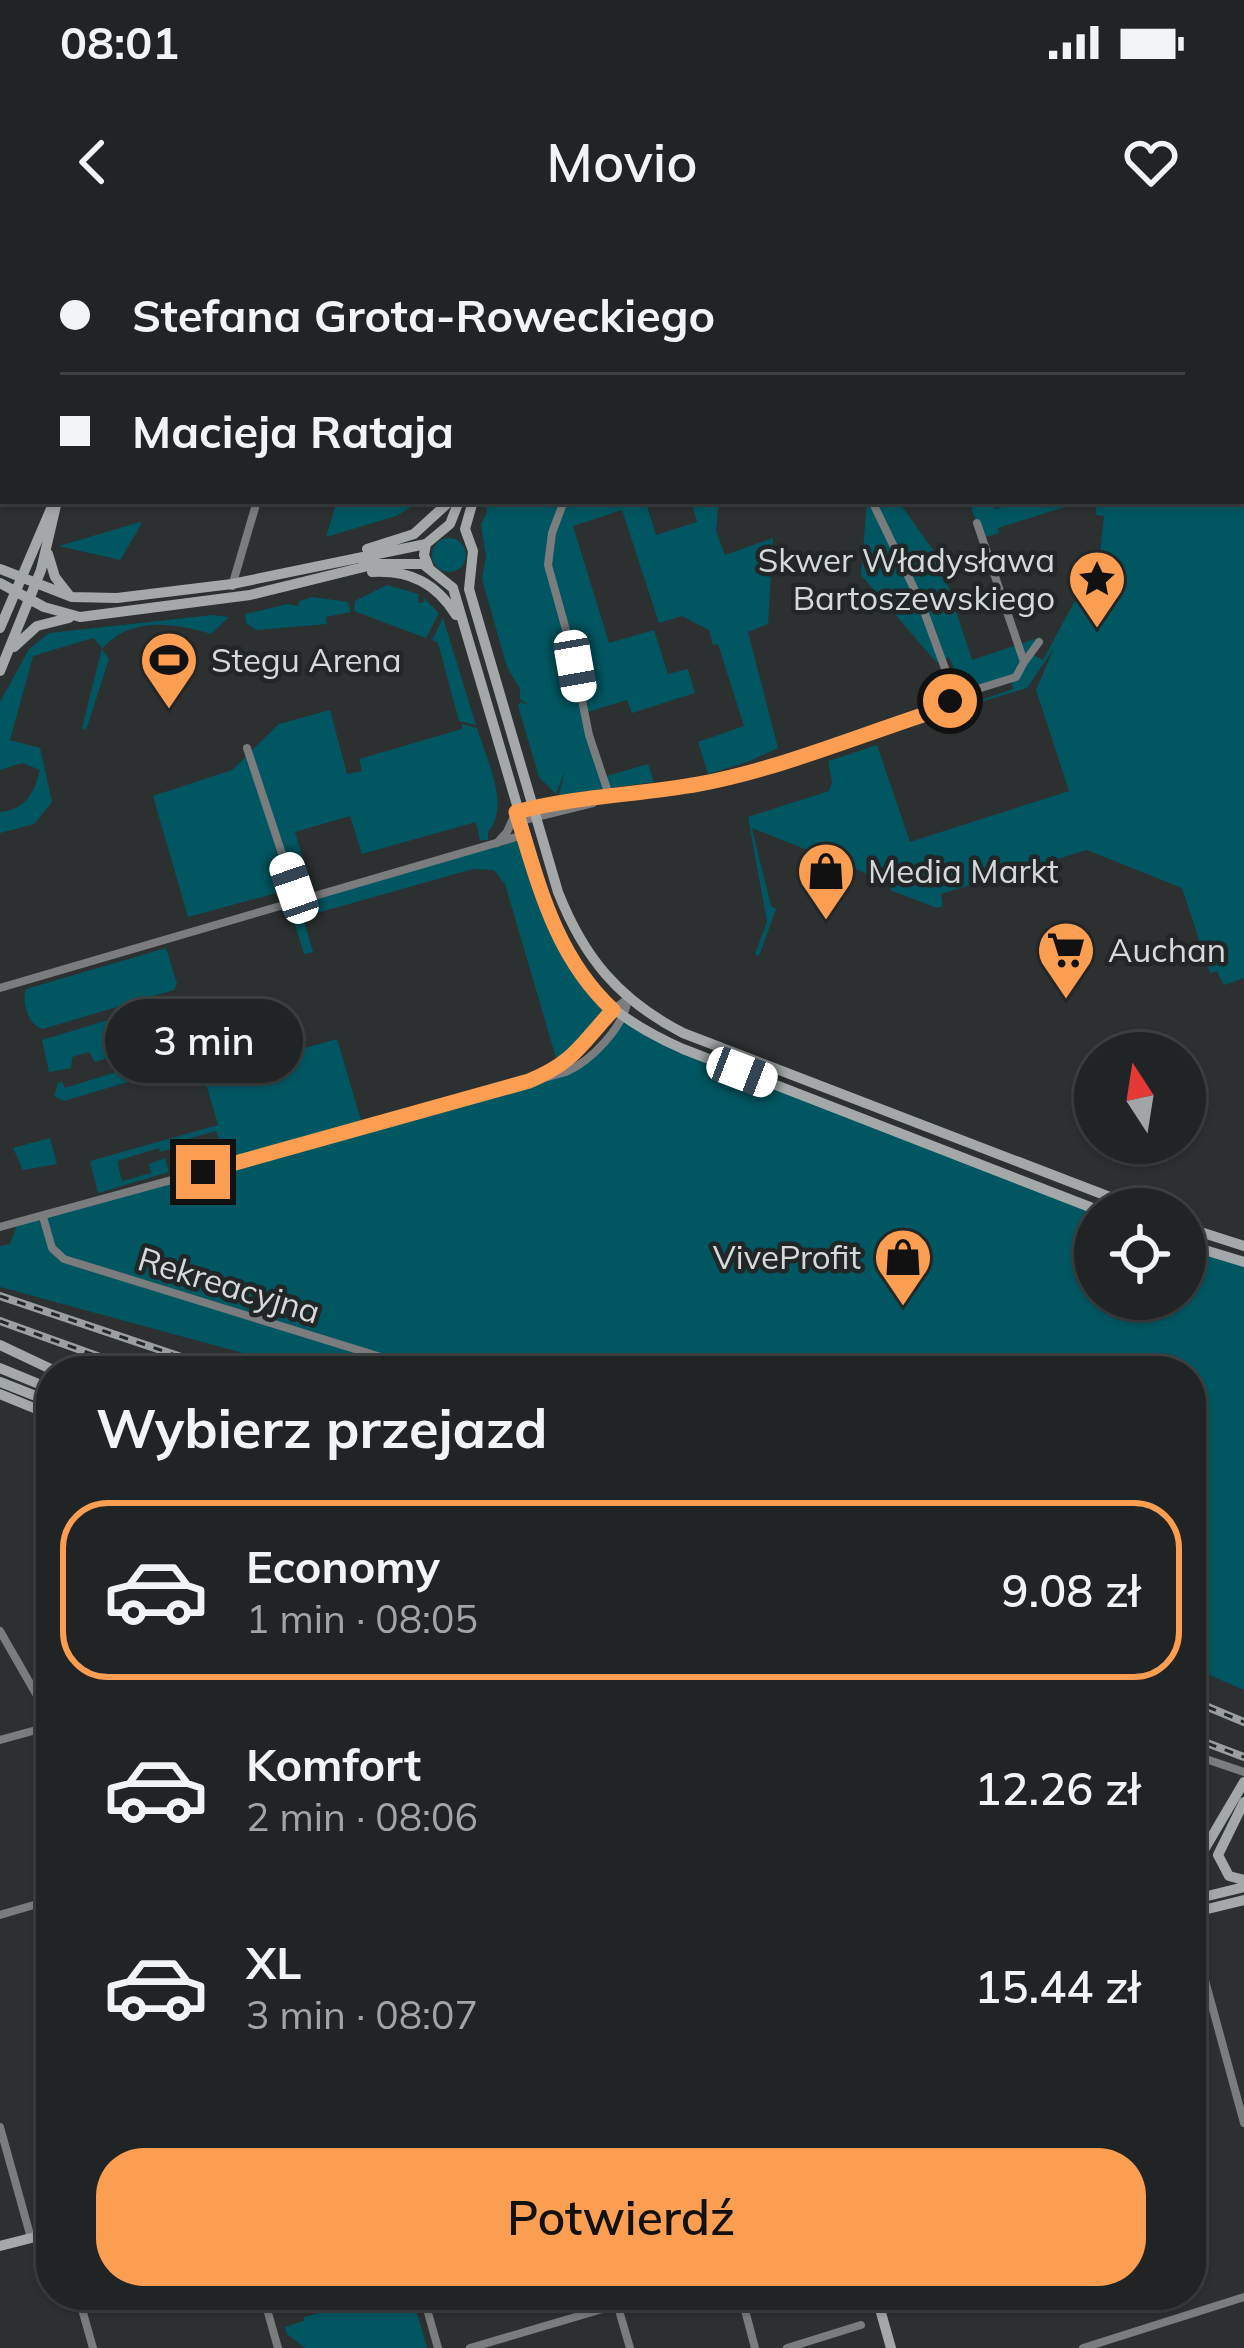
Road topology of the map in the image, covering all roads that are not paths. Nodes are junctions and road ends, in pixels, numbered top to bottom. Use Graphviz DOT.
graph roads {
  1 [pos="55,504"];
  2 [pos="55,504"];
  3 [pos="256,504"];
  4 [pos="447,504"];
  5 [pos="458,504"];
  6 [pos="472,504"];
  7 [pos="563,504"];
  8 [pos="873,504"];
  9 [pos="977,524"];
  10 [pos="440,531"];
  11 [pos="468,538"];
  12 [pos="426,544"];
  13 [pos="47,549"];
  14 [pos="324,562"];
  15 [pos="469,566"];
  16 [pos="429,568"];
  17 [pos="0,569"];
  18 [pos="344,574"];
  19 [pos="441,577"];
  20 [pos="0,583"];
  21 [pos="16,585"];
  22 [pos="35,586"];
  23 [pos="233,590"];
  24 [pos="72,597"];
  25 [pos="30,600"];
  26 [pos="80,617"];
  27 [pos="0,628"];
  28 [pos="466,639"];
  29 [pos="1040,642"];
  30 [pos="11,650"];
  31 [pos="1024,662"];
  32 [pos="0,670"];
  33 [pos="952,697"];
  34 [pos="247,748"];
  35 [pos="608,799"];
  36 [pos="533,812"];
  37 [pos="520,823"];
  38 [pos="497,843"];
  39 [pos="298,902"];
  40 [pos="0,988"];
  41 [pos="628,999"];
  42 [pos="618,1014"];
  43 [pos="1086,1188"];
  44 [pos="1074,1201"];
  45 [pos="43,1217"];
  46 [pos="0,1227"];
  47 [pos="1206,1234"];
  48 [pos="1244,1246"];
  49 [pos="1206,1250"];
  50 [pos="1244,1262"];
  51 [pos="0,1345"];
  52 [pos="378,1356"];
  53 [pos="36,1362"];
  54 [pos="0,1368"];
  55 [pos="0,1382"];
  56 [pos="36,1383"];
  57 [pos="0,1394"];
  58 [pos="36,1396"];
  59 [pos="36,1409"];
  60 [pos="0,1631"];
  61 [pos="36,1696"];
  62 [pos="36,1728"];
  63 [pos="0,1740"];
  64 [pos="1206,1759"];
  65 [pos="1244,1778"];
  66 [pos="1244,1802"];
  67 [pos="1206,1845"];
  68 [pos="1244,1883"];
  69 [pos="1206,1895"];
  70 [pos="1244,1900"];
  71 [pos="36,1904"];
  72 [pos="1206,1909"];
  73 [pos="0,1915"];
  74 [pos="1206,1981"];
  75 [pos="1240,2098"];
  76 [pos="1244,2123"];
  77 [pos="0,2128"];
  78 [pos="36,2237"];
  79 [pos="31,2238"];
  80 [pos="0,2246"];
  81 [pos="1244,2297"];
  82 [pos="1206,2309"];
  83 [pos="82,2310"];
  84 [pos="267,2310"];
  85 [pos="427,2310"];
  86 [pos="608,2310"];
  87 [pos="619,2310"];
  88 [pos="745,2310"];
  89 [pos="880,2310"];
  90 [pos="1204,2310"];
  91 [pos="861,2325"];
  92 [pos="1123,2336"];
  93 [pos="482,2346"];
  94 [pos="93,2348"];
  95 [pos="278,2348"];
  96 [pos="438,2348"];
  97 [pos="470,2348"];
  98 [pos="630,2348"];
  99 [pos="755,2348"];
  100 [pos="787,2348"];
  101 [pos="891,2348"];
  102 [pos="1083,2348"];
  103 [pos="1125,2348"];
  1 -- 13 [label="street"];
  2 -- 21 [label="street"];
  3 -- 23 [label="street"];
  4 -- 14 [label="street"];
  5 -- 10 [label="street"];
  6 -- 11 [label="street"];
  7 -- 35 [label="street"];
  8 -- 33 [label="street"];
  9 -- 31 [label="street"];
  10 -- 11 [label="street"];
  10 -- 12 [label="street"];
  11 -- 15 [label="street"];
  12 -- 14 [label="street"];
  12 -- 16 [label="street"];
  13 -- 22 [label="street"];
  13 -- 24 [label="street"];
  14 -- 23 [label="street"];
  15 -- 19 [label="street"];
  15 -- 36 [label="street"];
  16 -- 18 [label="street"];
  16 -- 19 [label="street"];
  17 -- 21 [label="street"];
  18 -- 23 [label="street"];
  18 -- 28 [label="street"];
  19 -- 28 [label="street"];
  20 -- 21 [label="street"];
  21 -- 22 [label="street"];
  21 -- 25 [label="street"];
  21 -- 27 [label="street"];
  22 -- 24 [label="street"];
  22 -- 25 [label="street"];
  23 -- 24 [label="street"];
  23 -- 26 [label="street"];
  25 -- 26 [label="street"];
  25 -- 30 [label="street"];
  26 -- 30 [label="street"];
  28 -- 37 [label="street"];
  29 -- 31 [label="street"];
  30 -- 32 [label="street"];
  31 -- 33 [label="street"];
  33 -- 35 [label="street"];
  34 -- 39 [label="street"];
  35 -- 36 [label="street"];
  36 -- 37 [label="street"];
  36 -- 41 [label="street"];
  37 -- 38 [label="street"];
  37 -- 38 [label="street"];
  37 -- 42 [label="street"];
  38 -- 39 [label="street"];
  39 -- 40 [label="street"];
  41 -- 42 [label="street"];
  41 -- 43 [label="street"];
  42 -- 44 [label="street"];
  42 -- 45 [label="street"];
  45 -- 46 [label="street"];
  45 -- 52 [label="street, Rekreacyjna"];
  47 -- 48 [label="street"];
  49 -- 50 [label="street"];
  51 -- 53 [label="street"];
  54 -- 56 [label="street"];
  55 -- 58 [label="street"];
  57 -- 59 [label="street"];
  60 -- 61 [label="street"];
  62 -- 63 [label="street"];
  64 -- 65 [label="street"];
  65 -- 67 [label="street"];
  66 -- 68 [label="street"];
  68 -- 69 [label="street"];
  70 -- 72 [label="street"];
  71 -- 73 [label="street"];
  74 -- 75 [label="street"];
  75 -- 76 [label="street"];
  77 -- 79 [label="street"];
  78 -- 79 [label="street"];
  79 -- 80 [label="street"];
  81 -- 82 [label="street"];
  83 -- 94 [label="street"];
  84 -- 95 [label="street"];
  85 -- 96 [label="street"];
  86 -- 93 [label="street"];
  87 -- 98 [label="street"];
  88 -- 99 [label="street"];
  89 -- 101 [label="street"];
  90 -- 92 [label="street"];
  91 -- 100 [label="street"];
  92 -- 102 [label="street"];
  92 -- 103 [label="street"];
  93 -- 97 [label="street"];
}
